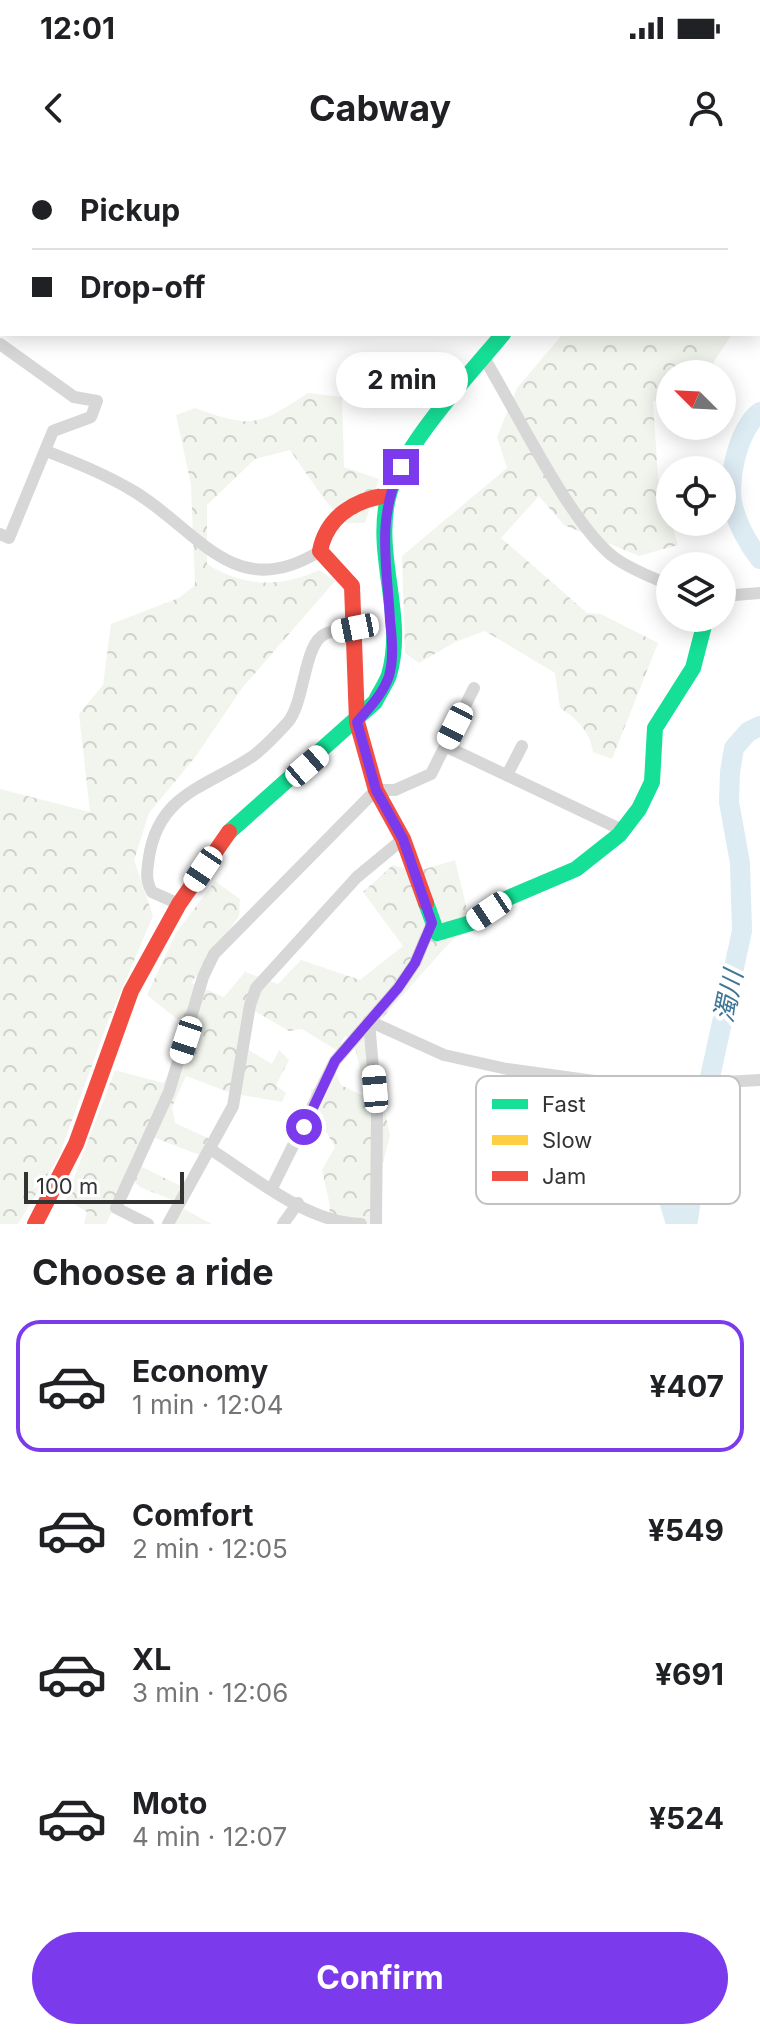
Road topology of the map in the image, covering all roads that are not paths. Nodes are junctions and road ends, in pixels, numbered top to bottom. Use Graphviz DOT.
graph roads {
  1 [pos="501,336"];
  2 [pos="0,344"];
  3 [pos="484,358"];
  4 [pos="46,451"];
  5 [pos="388,495"];
  6 [pos="0,534"];
  7 [pos="320,551"];
  8 [pos="656,579"];
  9 [pos="760,593"];
  10 [pos="736,594"];
  11 [pos="355,628"];
  12 [pos="702,632"];
  13 [pos="474,688"];
  14 [pos="357,722"];
  15 [pos="445,746"];
  16 [pos="522,746"];
  17 [pos="507,775"];
  18 [pos="376,790"];
  19 [pos="622,830"];
  20 [pos="403,839"];
  21 [pos="179,904"];
  22 [pos="432,923"];
  23 [pos="369,1021"];
  24 [pos="563,1076"];
  25 [pos="740,1078"];
  26 [pos="760,1080"];
  27 [pos="210,1149"];
  28 [pos="272,1188"];
  29 [pos="298,1203"];
  30 [pos="35,1224"];
  31 [pos="148,1224"];
  32 [pos="168,1224"];
  33 [pos="283,1224"];
  34 [pos="361,1224"];
  35 [pos="376,1224"];
  1 -- 3 [label="street"];
  2 -- 4 [label="street"];
  3 -- 5 [label="street"];
  3 -- 8 [label="street"];
  4 -- 6 [label="street"];
  4 -- 7 [label="street"];
  5 -- 7 [label="street"];
  5 -- 14 [label="street"];
  7 -- 11 [label="street"];
  9 -- 10 [label="street"];
  11 -- 14 [label="street"];
  11 -- 21 [label="street"];
  12 -- 19 [label="street"];
  13 -- 15 [label="street"];
  14 -- 18 [label="street"];
  14 -- 21 [label="street"];
  15 -- 17 [label="street"];
  15 -- 18 [label="street"];
  16 -- 17 [label="street"];
  17 -- 19 [label="street"];
  18 -- 20 [label="street"];
  18 -- 31 [label="street"];
  19 -- 22 [label="street"];
  20 -- 22 [label="street"];
  20 -- 27 [label="street"];
  21 -- 30 [label="street"];
  22 -- 23 [label="street"];
  23 -- 24 [label="street"];
  23 -- 28 [label="street"];
  23 -- 35 [label="street"];
  25 -- 26 [label="street"];
  27 -- 28 [label="street"];
  27 -- 32 [label="street"];
  28 -- 29 [label="street"];
  29 -- 33 [label="street"];
  29 -- 34 [label="street"];
}
